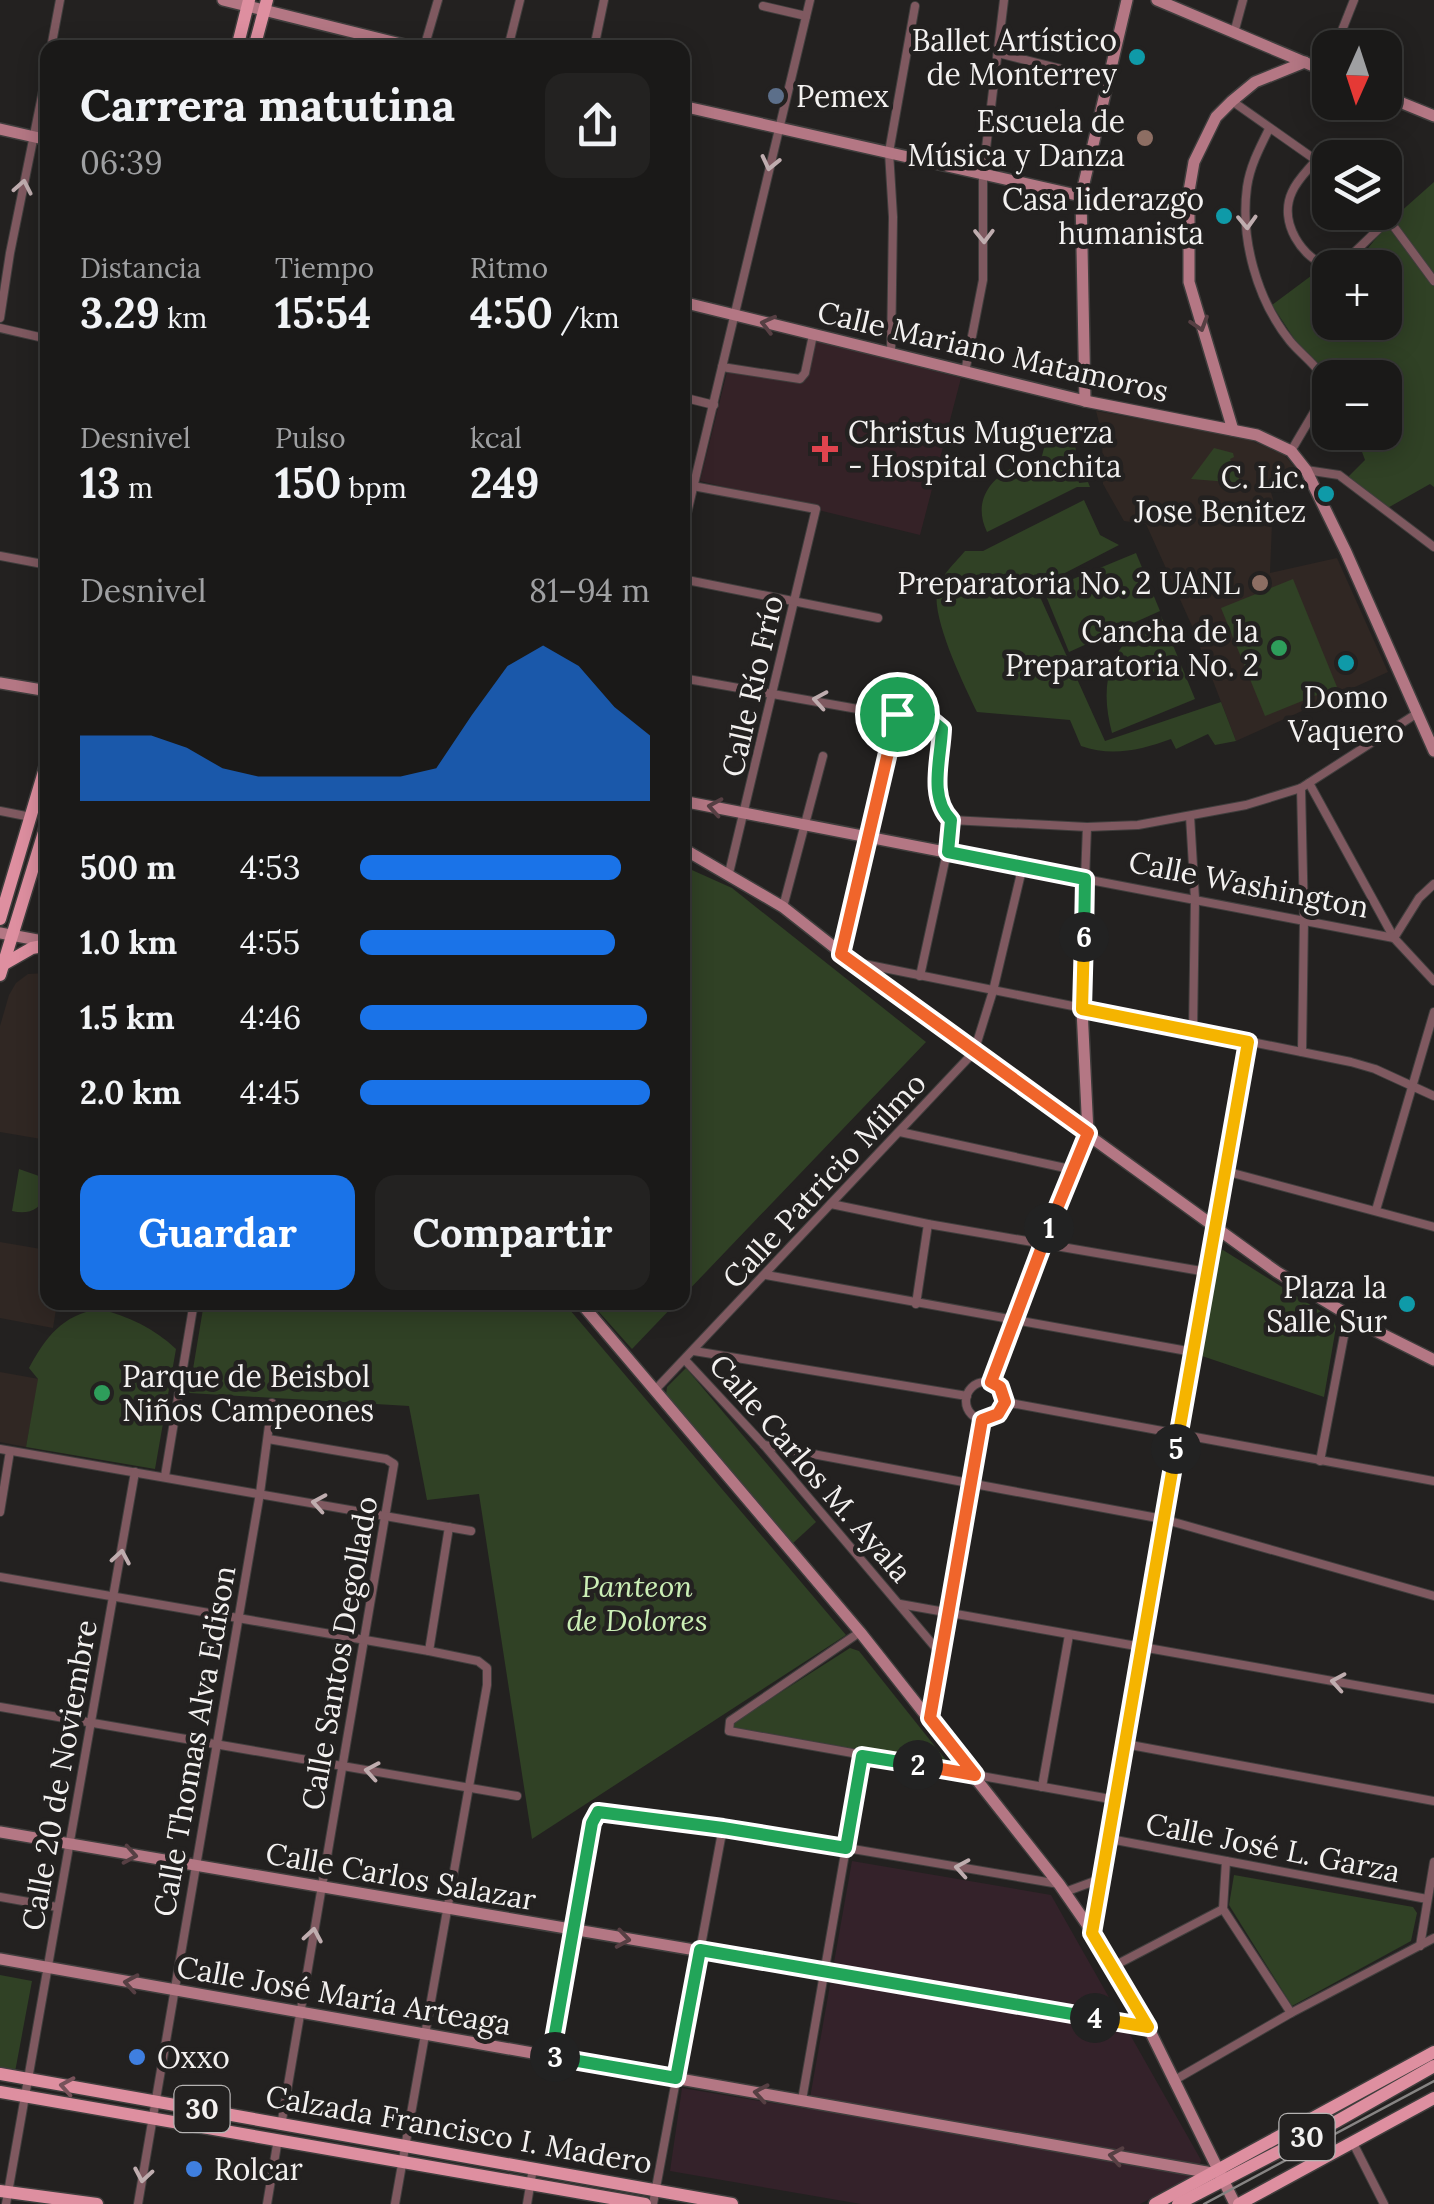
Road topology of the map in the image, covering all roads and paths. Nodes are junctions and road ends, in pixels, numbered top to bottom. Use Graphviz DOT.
graph roads {
  1 [pos="60,0"];
  2 [pos="223,0"];
  3 [pos="438,0"];
  4 [pos="520,0"];
  5 [pos="604,0"];
  6 [pos="810,0"];
  7 [pos="1004,0"];
  8 [pos="1127,0"];
  9 [pos="1157,0"];
  10 [pos="1242,0"];
  11 [pos="1354,0"];
  12 [pos="248,4"];
  13 [pos="265,5"];
  14 [pos="763,6"];
  15 [pos="915,6"];
  16 [pos="806,16"];
  17 [pos="1343,30"];
  18 [pos="1234,33"];
  19 [pos="52,40"];
  20 [pos="240,40"];
  21 [pos="256,40"];
  22 [pos="391,40"];
  23 [pos="423,40"];
  24 [pos="510,40"];
  25 [pos="596,40"];
  26 [pos="998,53"];
  27 [pos="1305,62"];
  28 [pos="1312,64"];
  29 [pos="1109,81"];
  30 [pos="1232,101"];
  31 [pos="1402,103"];
  32 [pos="40,107"];
  33 [pos="690,108"];
  34 [pos="1434,116"];
  35 [pos="779,126"];
  36 [pos="0,129"];
  37 [pos="1269,129"];
  38 [pos="34,137"];
  39 [pos="40,138"];
  40 [pos="889,152"];
  41 [pos="1312,157"];
  42 [pos="1312,165"];
  43 [pos="983,172"];
  44 [pos="1081,196"];
  45 [pos="1372,230"];
  46 [pos="1396,230"];
  47 [pos="1353,250"];
  48 [pos="5,252"];
  49 [pos="1312,257"];
  50 [pos="1434,281"];
  51 [pos="690,304"];
  52 [pos="735,316"];
  53 [pos="0,318"];
  54 [pos="0,328"];
  55 [pos="813,335"];
  56 [pos="40,337"];
  57 [pos="891,354"];
  58 [pos="722,366"];
  59 [pos="965,372"];
  60 [pos="690,398"];
  61 [pos="1085,401"];
  62 [pos="714,405"];
  63 [pos="1233,430"];
  64 [pos="1291,451"];
  65 [pos="1306,470"];
  66 [pos="690,485"];
  67 [pos="694,486"];
  68 [pos="690,502"];
  69 [pos="1434,548"];
  70 [pos="0,556"];
  71 [pos="40,564"];
  72 [pos="690,581"];
  73 [pos="796,604"];
  74 [pos="878,618"];
  75 [pos="690,679"];
  76 [pos="0,683"];
  77 [pos="40,690"];
  78 [pos="774,692"];
  79 [pos="897,714"];
  80 [pos="1416,714"];
  81 [pos="1434,752"];
  82 [pos="823,756"];
  83 [pos="40,786"];
  84 [pos="1305,786"];
  85 [pos="690,802"];
  86 [pos="0,811"];
  87 [pos="746,813"];
  88 [pos="1190,816"];
  89 [pos="31,817"];
  90 [pos="951,820"];
  91 [pos="807,825"];
  92 [pos="1087,827"];
  93 [pos="869,839"];
  94 [pos="40,841"];
  95 [pos="690,852"];
  96 [pos="948,852"];
  97 [pos="1023,865"];
  98 [pos="729,873"];
  99 [pos="1085,879"];
  100 [pos="1434,884"];
  101 [pos="1195,899"];
  102 [pos="783,908"];
  103 [pos="1304,919"];
  104 [pos="0,920"];
  105 [pos="7,934"];
  106 [pos="1394,938"];
  107 [pos="40,942"];
  108 [pos="40,946"];
  109 [pos="841,954"];
  110 [pos="854,962"];
  111 [pos="2,969"];
  112 [pos="920,976"];
  113 [pos="1434,981"];
  114 [pos="994,991"];
  115 [pos="1082,1009"];
  116 [pos="1434,1012"];
  117 [pos="1193,1031"];
  118 [pos="1248,1042"];
  119 [pos="974,1052"];
  120 [pos="1302,1052"];
  121 [pos="1413,1085"];
  122 [pos="1434,1096"];
  123 [pos="1086,1109"];
  124 [pos="1062,1116"];
  125 [pos="900,1132"];
  126 [pos="1088,1133"];
  127 [pos="1070,1169"];
  128 [pos="1226,1171"];
  129 [pos="831,1204"];
  130 [pos="1376,1210"];
  131 [pos="928,1224"];
  132 [pos="1434,1226"];
  133 [pos="1215,1228"];
  134 [pos="1043,1244"];
  135 [pos="1207,1272"];
  136 [pos="766,1275"];
  137 [pos="916,1304"];
  138 [pos="193,1310"];
  139 [pos="587,1310"];
  140 [pos="1348,1315"];
  141 [pos="1016,1322"];
  142 [pos="694,1351"];
  143 [pos="1193,1352"];
  144 [pos="685,1360"];
  145 [pos="1434,1360"];
  146 [pos="991,1382"];
  147 [pos="655,1390"];
  148 [pos="967,1396"];
  149 [pos="1005,1402"];
  150 [pos="272,1403"];
  151 [pos="982,1420"];
  152 [pos="1179,1435"];
  153 [pos="268,1439"];
  154 [pos="764,1445"];
  155 [pos="0,1449"];
  156 [pos="10,1451"];
  157 [pos="1320,1461"];
  158 [pos="136,1472"];
  159 [pos="164,1476"];
  160 [pos="971,1481"];
  161 [pos="1434,1481"];
  162 [pos="260,1492"];
  163 [pos="0,1512"];
  164 [pos="385,1515"];
  165 [pos="1164,1518"];
  166 [pos="449,1527"];
  167 [pos="471,1531"];
  168 [pos="0,1576"];
  169 [pos="1434,1596"];
  170 [pos="114,1597"];
  171 [pos="900,1604"];
  172 [pos="948,1611"];
  173 [pos="238,1619"];
  174 [pos="860,1632"];
  175 [pos="1069,1635"];
  176 [pos="364,1640"];
  177 [pos="1142,1648"];
  178 [pos="428,1651"];
  179 [pos="940,1654"];
  180 [pos="1434,1699"];
  181 [pos="0,1706"];
  182 [pos="930,1718"];
  183 [pos="91,1722"];
  184 [pos="1125,1744"];
  185 [pos="216,1745"];
  186 [pos="862,1756"];
  187 [pos="342,1766"];
  188 [pos="975,1775"];
  189 [pos="1042,1787"];
  190 [pos="468,1788"];
  191 [pos="516,1796"];
  192 [pos="1116,1800"];
  193 [pos="1434,1800"];
  194 [pos="723,1828"];
  195 [pos="0,1832"];
  196 [pos="1110,1839"];
  197 [pos="69,1844"];
  198 [pos="846,1848"];
  199 [pos="1226,1860"];
  200 [pos="1434,1862"];
  201 [pos="196,1866"];
  202 [pos="1103,1878"];
  203 [pos="1062,1888"];
  204 [pos="321,1889"];
  205 [pos="0,1897"];
  206 [pos="1428,1899"];
  207 [pos="57,1907"];
  208 [pos="1223,1909"];
  209 [pos="447,1910"];
  210 [pos="573,1931"];
  211 [pos="1092,1933"];
  212 [pos="1434,1938"];
  213 [pos="1420,1946"];
  214 [pos="700,1950"];
  215 [pos="0,1959"];
  216 [pos="46,1967"];
  217 [pos="1112,1967"];
  218 [pos="824,1970"];
  219 [pos="174,1991"];
  220 [pos="300,2013"];
  221 [pos="1291,2013"];
  222 [pos="1148,2027"];
  223 [pos="424,2034"];
  224 [pos="1434,2052"];
  225 [pos="551,2056"];
  226 [pos="1434,2066"];
  227 [pos="0,2074"];
  228 [pos="676,2078"];
  229 [pos="28,2079"];
  230 [pos="1173,2081"];
  231 [pos="0,2092"];
  232 [pos="25,2096"];
  233 [pos="1434,2098"];
  234 [pos="802,2100"];
  235 [pos="156,2101"];
  236 [pos="152,2118"];
  237 [pos="281,2123"];
  238 [pos="278,2140"];
  239 [pos="1352,2143"];
  240 [pos="405,2144"];
  241 [pos="402,2161"];
  242 [pos="533,2168"];
  243 [pos="1217,2175"];
  244 [pos="530,2184"];
  245 [pos="656,2189"];
  246 [pos="5,2195"];
  247 [pos="97,2204"];
  248 [pos="138,2204"];
  249 [pos="267,2204"];
  250 [pos="395,2204"];
  251 [pos="527,2204"];
  252 [pos="644,2204"];
  253 [pos="653,2204"];
  254 [pos="732,2204"];
  255 [pos="1155,2204"];
  256 [pos="1178,2204"];
  257 [pos="1237,2204"];
  258 [pos="1384,2204"];
  1 -- 19 [label="street"];
  2 -- 12 [label="street"];
  3 -- 23 [label="street"];
  4 -- 24 [label="street"];
  5 -- 25 [label="street"];
  6 -- 16 [label="street"];
  7 -- 26 [label="street"];
  8 -- 29 [label="street"];
  9 -- 18 [label="street"];
  10 -- 18 [label="street"];
  11 -- 17 [label="street"];
  12 -- 13 [label="street"];
  12 -- 20 [label="main road"];
  13 -- 21 [label="main road"];
  13 -- 22 [label="street"];
  14 -- 16 [label="street"];
  15 -- 40 [label="street"];
  16 -- 35 [label="street"];
  18 -- 27 [label="street"];
  26 -- 29 [label="street"];
  26 -- 43 [label="street"];
  27 -- 28 [label="street"];
  27 -- 30 [label="street"];
  29 -- 44 [label="street"];
  30 -- 37 [label="street"];
  30 -- 63 [label="street, one-way"];
  31 -- 34 [label="street"];
  32 -- 38 [label="street"];
  33 -- 35 [label="street"];
  35 -- 40 [label="street"];
  35 -- 52 [label="street, one-way"];
  36 -- 38 [label="street"];
  37 -- 41 [label="street"];
  37 -- 64 [label="street, one-way"];
  38 -- 39 [label="street"];
  48 -- 38 [label="street, one-way"];
  40 -- 43 [label="street"];
  40 -- 57 [label="street"];
  42 -- 49 [label="street"];
  43 -- 44 [label="street"];
  43 -- 59 [label="street, one-way"];
  44 -- 61 [label="street"];
  45 -- 47 [label="street"];
  46 -- 50 [label="street"];
  48 -- 53 [label="street"];
  51 -- 52 [label="street, Calle Mariano Matamoros"];
  55 -- 52 [label="street, Calle Mariano Matamoros, one-way"];
  52 -- 58 [label="street"];
  54 -- 56 [label="street"];
  55 -- 57 [label="street, Calle Mariano Matamoros"];
  55 -- 58 [label="street"];
  57 -- 59 [label="street, Calle Mariano Matamoros"];
  58 -- 62 [label="street"];
  59 -- 61 [label="street, Calle Mariano Matamoros"];
  60 -- 62 [label="street"];
  61 -- 63 [label="street, Calle Mariano Matamoros"];
  62 -- 67 [label="street"];
  63 -- 64 [label="street, Calle Mariano Matamoros"];
  64 -- 65 [label="street"];
  65 -- 69 [label="street"];
  65 -- 80 [label="street"];
  66 -- 67 [label="street"];
  67 -- 68 [label="street"];
  67 -- 73 [label="street, Calle Río Frío"];
  70 -- 71 [label="street"];
  72 -- 73 [label="street"];
  73 -- 74 [label="street"];
  73 -- 78 [label="street, Calle Río Frío"];
  75 -- 78 [label="street"];
  76 -- 77 [label="street"];
  79 -- 78 [label="street, one-way"];
  78 -- 87 [label="street, Calle Río Frío"];
  79 -- 90 [label="street"];
  79 -- 93 [label="street"];
  80 -- 81 [label="street"];
  80 -- 84 [label="street"];
  82 -- 91 [label="street"];
  83 -- 89 [label="main road"];
  84 -- 88 [label="street"];
  84 -- 103 [label="street"];
  84 -- 106 [label="street"];
  87 -- 85 [label="street, Calle Washington, one-way"];
  86 -- 89 [label="street"];
  87 -- 91 [label="street, Calle Washington"];
  87 -- 98 [label="street, Calle Río Frío"];
  88 -- 92 [label="street"];
  88 -- 101 [label="street"];
  89 -- 104 [label="main road"];
  90 -- 92 [label="street"];
  90 -- 96 [label="street"];
  91 -- 93 [label="street, Calle Washington"];
  91 -- 102 [label="street"];
  92 -- 99 [label="street"];
  93 -- 96 [label="street, Calle Washington"];
  93 -- 109 [label="street"];
  94 -- 105 [label="main road"];
  95 -- 98 [label="street"];
  96 -- 97 [label="street, Calle Washington"];
  96 -- 112 [label="street"];
  97 -- 99 [label="street, Calle Washington"];
  97 -- 114 [label="street, Calle Patricio Milmo"];
  98 -- 102 [label="street"];
  99 -- 101 [label="street, Calle Washington"];
  99 -- 115 [label="street"];
  100 -- 106 [label="street"];
  101 -- 103 [label="street, Calle Washington"];
  101 -- 117 [label="street"];
  102 -- 109 [label="street"];
  103 -- 106 [label="street, Calle Washington"];
  103 -- 120 [label="street"];
  105 -- 107 [label="street"];
  105 -- 111 [label="main road"];
  106 -- 113 [label="street"];
  108 -- 111 [label="main road"];
  109 -- 110 [label="street"];
  110 -- 112 [label="street"];
  110 -- 119 [label="street"];
  112 -- 114 [label="street"];
  114 -- 115 [label="street"];
  114 -- 119 [label="street, Calle Patricio Milmo"];
  115 -- 117 [label="street"];
  115 -- 123 [label="street"];
  116 -- 121 [label="street"];
  117 -- 118 [label="street"];
  118 -- 120 [label="street"];
  118 -- 128 [label="street"];
  119 -- 124 [label="street"];
  119 -- 125 [label="street, Calle Patricio Milmo"];
  120 -- 121 [label="street"];
  121 -- 122 [label="street"];
  121 -- 130 [label="street"];
  123 -- 124 [label="street"];
  123 -- 126 [label="street"];
  124 -- 126 [label="street"];
  125 -- 127 [label="street"];
  125 -- 129 [label="street, Calle Patricio Milmo"];
  126 -- 127 [label="street"];
  126 -- 133 [label="street"];
  127 -- 134 [label="street"];
  128 -- 130 [label="street"];
  128 -- 133 [label="street"];
  129 -- 131 [label="street"];
  129 -- 136 [label="street, Calle Patricio Milmo"];
  130 -- 132 [label="street"];
  131 -- 134 [label="street"];
  131 -- 137 [label="street"];
  133 -- 135 [label="street"];
  133 -- 140 [label="street"];
  134 -- 135 [label="street"];
  134 -- 141 [label="street"];
  135 -- 143 [label="street"];
  136 -- 137 [label="street"];
  136 -- 142 [label="street, Calle Patricio Milmo"];
  137 -- 141 [label="street"];
  138 -- 159 [label="street"];
  139 -- 147 [label="street"];
  140 -- 145 [label="street"];
  140 -- 157 [label="street"];
  141 -- 143 [label="street"];
  141 -- 146 [label="street"];
  142 -- 144 [label="street, Calle Patricio Milmo"];
  142 -- 148 [label="street"];
  143 -- 152 [label="street"];
  144 -- 147 [label="street, Calle Patricio Milmo"];
  144 -- 154 [label="street, Calle Carlos M. Ayala"];
  146 -- 148 [label="street"];
  146 -- 149 [label="street"];
  147 -- 174 [label="street"];
  148 -- 151 [label="street"];
  149 -- 151 [label="street"];
  149 -- 152 [label="street"];
  150 -- 153 [label="street, Calle Thomas Alva Edison"];
  151 -- 160 [label="street"];
  152 -- 157 [label="street"];
  152 -- 165 [label="street"];
  153 -- 162 [label="street, Calle Thomas Alva Edison"];
  153 -- 164 [label="street, Calle Santos Degollado"];
  154 -- 160 [label="street"];
  154 -- 171 [label="street, Calle Carlos M. Ayala"];
  155 -- 156 [label="street"];
  156 -- 158 [label="street"];
  156 -- 163 [label="street"];
  157 -- 161 [label="street"];
  158 -- 159 [label="street"];
  170 -- 158 [label="street, Calle 20 de Noviembre, one-way"];
  159 -- 162 [label="street"];
  160 -- 165 [label="street"];
  160 -- 172 [label="street"];
  164 -- 162 [label="street, one-way"];
  162 -- 173 [label="street, Calle Thomas Alva Edison"];
  164 -- 166 [label="street"];
  164 -- 176 [label="street, Calle Santos Degollado"];
  165 -- 169 [label="street"];
  165 -- 177 [label="street"];
  166 -- 167 [label="street"];
  166 -- 178 [label="street"];
  168 -- 170 [label="street"];
  170 -- 173 [label="street"];
  170 -- 183 [label="street, Calle 20 de Noviembre"];
  171 -- 172 [label="street"];
  171 -- 179 [label="street, Calle Carlos M. Ayala"];
  172 -- 175 [label="street"];
  172 -- 179 [label="street"];
  173 -- 176 [label="street"];
  173 -- 185 [label="street, Calle Thomas Alva Edison"];
  174 -- 182 [label="street"];
  174 -- 186 [label="street"];
  175 -- 177 [label="street"];
  175 -- 189 [label="street"];
  176 -- 178 [label="street"];
  176 -- 187 [label="street, Calle Santos Degollado"];
  180 -- 177 [label="street, one-way"];
  177 -- 184 [label="street"];
  178 -- 190 [label="street"];
  179 -- 182 [label="street"];
  181 -- 183 [label="street"];
  182 -- 188 [label="street"];
  183 -- 185 [label="street"];
  183 -- 197 [label="street, Calle 20 de Noviembre"];
  184 -- 192 [label="street"];
  184 -- 193 [label="street"];
  185 -- 187 [label="street"];
  185 -- 201 [label="street, Calle Thomas Alva Edison"];
  186 -- 188 [label="street"];
  186 -- 198 [label="street"];
  190 -- 187 [label="street, one-way"];
  187 -- 204 [label="street, Calle Santos Degollado"];
  188 -- 189 [label="street"];
  188 -- 203 [label="street"];
  189 -- 192 [label="street"];
  190 -- 191 [label="street"];
  190 -- 209 [label="street"];
  192 -- 196 [label="street"];
  194 -- 198 [label="street"];
  194 -- 210 [label="street"];
  194 -- 214 [label="street"];
  195 -- 197 [label="street, Calle Carlos Salazar"];
  196 -- 199 [label="street, Calle José L. Garza"];
  196 -- 202 [label="street"];
  197 -- 201 [label="street, Calle Carlos Salazar, one-way"];
  197 -- 207 [label="street, Calle 20 de Noviembre"];
  203 -- 198 [label="street, one-way"];
  198 -- 218 [label="street"];
  199 -- 206 [label="street, Calle José L. Garza"];
  199 -- 208 [label="street"];
  200 -- 206 [label="street"];
  201 -- 204 [label="street, Calle Carlos Salazar"];
  201 -- 219 [label="street, Calle Thomas Alva Edison"];
  202 -- 203 [label="street"];
  202 -- 211 [label="street"];
  203 -- 211 [label="street"];
  204 -- 209 [label="street, Calle Carlos Salazar"];
  220 -- 204 [label="street, Calle Santos Degollado, one-way"];
  205 -- 207 [label="street"];
  206 -- 213 [label="street"];
  207 -- 216 [label="street, Calle 20 de Noviembre"];
  208 -- 217 [label="street"];
  208 -- 221 [label="street"];
  209 -- 210 [label="street, Calle Carlos Salazar"];
  209 -- 223 [label="street"];
  210 -- 214 [label="street, Calle Carlos Salazar, one-way"];
  210 -- 225 [label="street"];
  211 -- 217 [label="street"];
  212 -- 213 [label="street"];
  213 -- 221 [label="street"];
  214 -- 218 [label="street, Calle Carlos Salazar"];
  214 -- 228 [label="street"];
  215 -- 216 [label="street, Calle José María Arteaga"];
  219 -- 216 [label="street, Calle José María Arteaga, one-way"];
  216 -- 229 [label="street, Calle 20 de Noviembre"];
  217 -- 222 [label="street"];
  218 -- 222 [label="street, Calle Carlos Salazar"];
  218 -- 234 [label="street"];
  219 -- 220 [label="street, Calle José María Arteaga"];
  219 -- 235 [label="street, Calle Thomas Alva Edison"];
  220 -- 223 [label="street, Calle José María Arteaga"];
  220 -- 237 [label="street, Calle Santos Degollado"];
  221 -- 230 [label="street"];
  222 -- 230 [label="street"];
  223 -- 225 [label="street, Calle José María Arteaga"];
  223 -- 240 [label="street"];
  224 -- 243 [label="main road, 30"];
  225 -- 228 [label="street, Calle José María Arteaga"];
  226 -- 243 [label="main road, 30"];
  227 -- 229 [label="main road, Calzada Francisco I. Madero / 30"];
  234 -- 228 [label="street, Calle José María Arteaga, one-way"];
  228 -- 245 [label="street"];
  229 -- 232 [label="street, Calle 20 de Noviembre"];
  235 -- 229 [label="main road, Calzada Francisco I. Madero / 30, one-way"];
  230 -- 243 [label="street"];
  231 -- 232 [label="main road, Calzada Francisco I. Madero / 30"];
  232 -- 236 [label="main road, Calzada Francisco I. Madero / 30"];
  232 -- 246 [label="street, Calle 20 de Noviembre"];
  233 -- 239 [label="main road, 30"];
  243 -- 234 [label="street, Calle José María Arteaga, one-way"];
  235 -- 236 [label="street, Calle Thomas Alva Edison"];
  235 -- 237 [label="main road, Calzada Francisco I. Madero / 30"];
  236 -- 238 [label="main road, Calzada Francisco I. Madero / 30"];
  236 -- 248 [label="street, Calle Thomas Alva Edison, one-way"];
  237 -- 238 [label="street, Calle Santos Degollado"];
  237 -- 240 [label="main road, Calzada Francisco I. Madero / 30"];
  238 -- 241 [label="main road, Calzada Francisco I. Madero / 30"];
  238 -- 249 [label="street, Calle Santos Degollado"];
  239 -- 257 [label="main road, 30"];
  239 -- 258 [label="street"];
  240 -- 241 [label="street"];
  240 -- 242 [label="main road, Calzada Francisco I. Madero / 30"];
  241 -- 244 [label="main road, Calzada Francisco I. Madero / 30"];
  241 -- 250 [label="street"];
  242 -- 244 [label="street"];
  242 -- 245 [label="main road, Calzada Francisco I. Madero / 30"];
  243 -- 255 [label="main road"];
  243 -- 256 [label="main road, 30"];
  243 -- 257 [label="street"];
  244 -- 251 [label="street"];
  244 -- 252 [label="main road, Calzada Francisco I. Madero / 30"];
  245 -- 253 [label="street"];
  245 -- 254 [label="main road, Calzada Francisco I. Madero / 30"];
  246 -- 247 [label="main road"];
}
